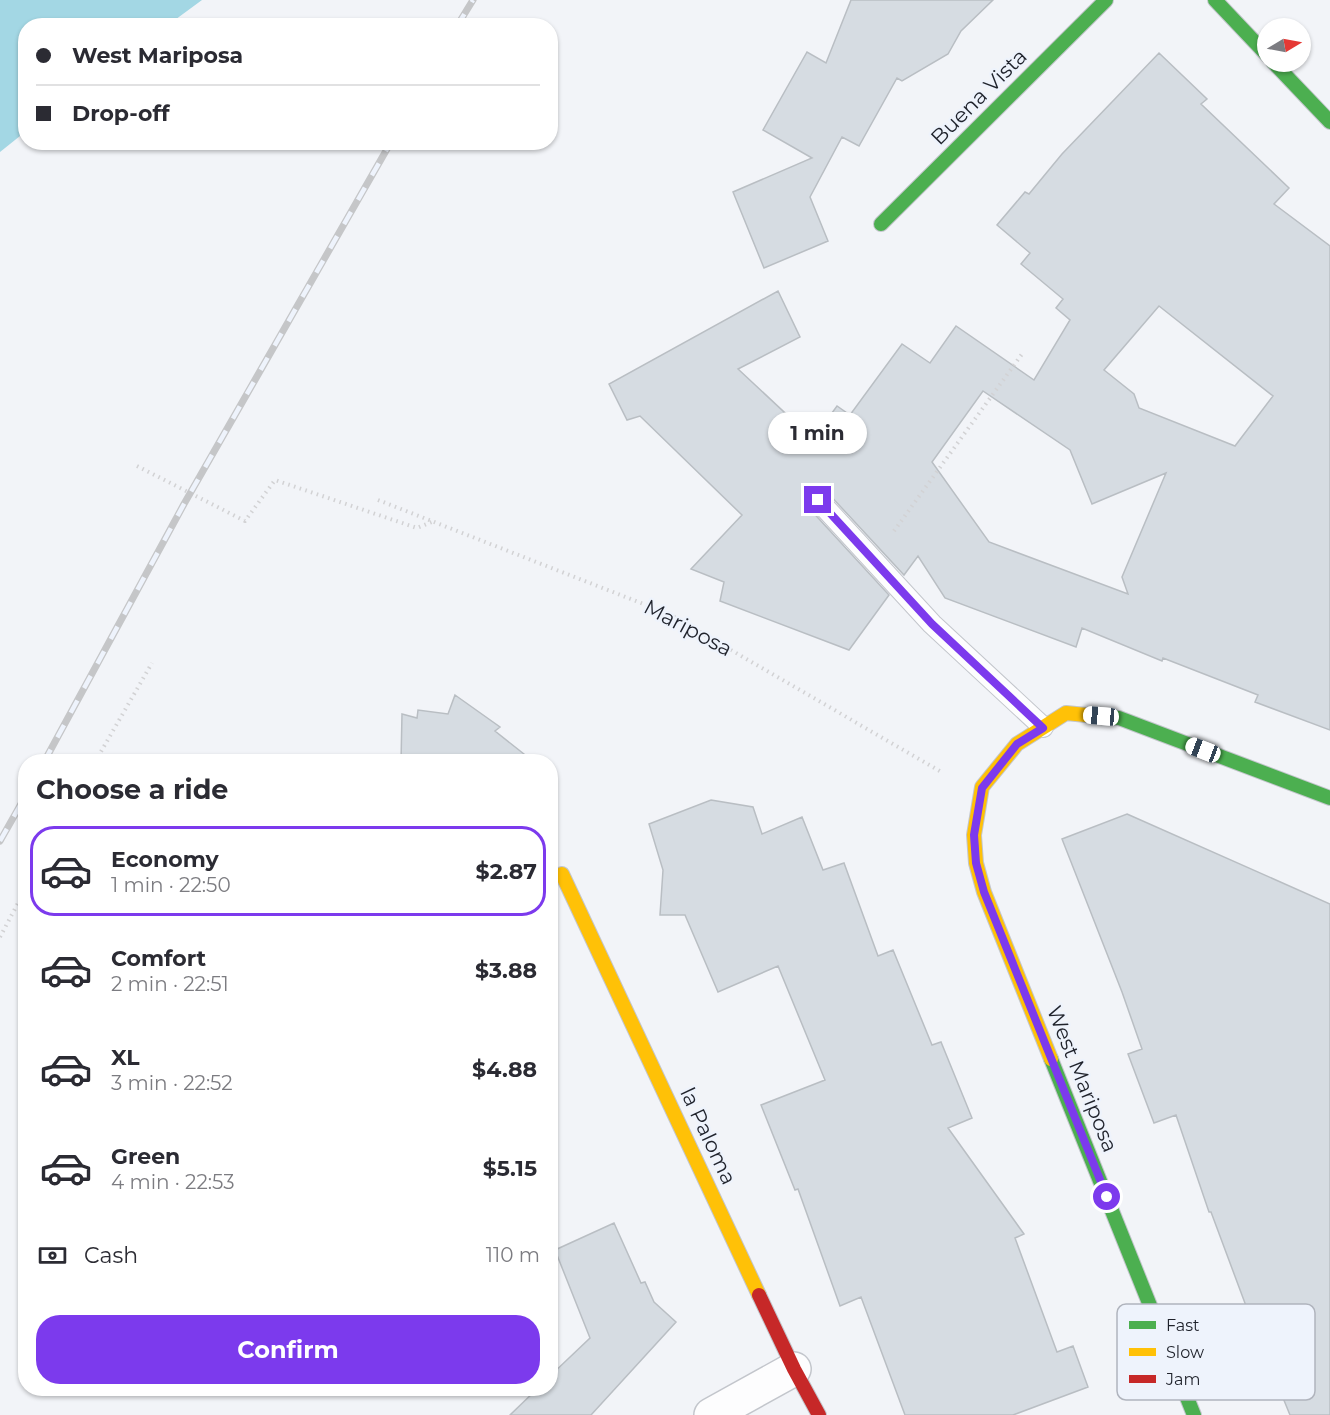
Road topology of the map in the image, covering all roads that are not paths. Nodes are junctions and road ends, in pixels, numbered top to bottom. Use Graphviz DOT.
graph roads {
  1 [pos="1106,0"];
  2 [pos="1215,0"];
  3 [pos="1257,44"];
  4 [pos="1282,72"];
  5 [pos="1330,122"];
  6 [pos="881,224"];
  7 [pos="818,500"];
  8 [pos="1043,728"];
  9 [pos="1330,798"];
  10 [pos="562,874"];
  11 [pos="1149,1304"];
  12 [pos="794,1369"];
  13 [pos="1188,1400"];
  14 [pos="711,1415"];
  15 [pos="819,1415"];
  16 [pos="1194,1415"];
  1 -- 6 [label="street, Buena Vista"];
  2 -- 3 [label="street"];
  4 -- 5 [label="street"];
  7 -- 8 [label="lane"];
  8 -- 9 [label="street"];
  8 -- 11 [label="street, West Mariposa"];
  10 -- 12 [label="street, la Paloma"];
  12 -- 14 [label="street"];
  12 -- 15 [label="street, la Paloma"];
  13 -- 16 [label="street, West Mariposa"];
}
